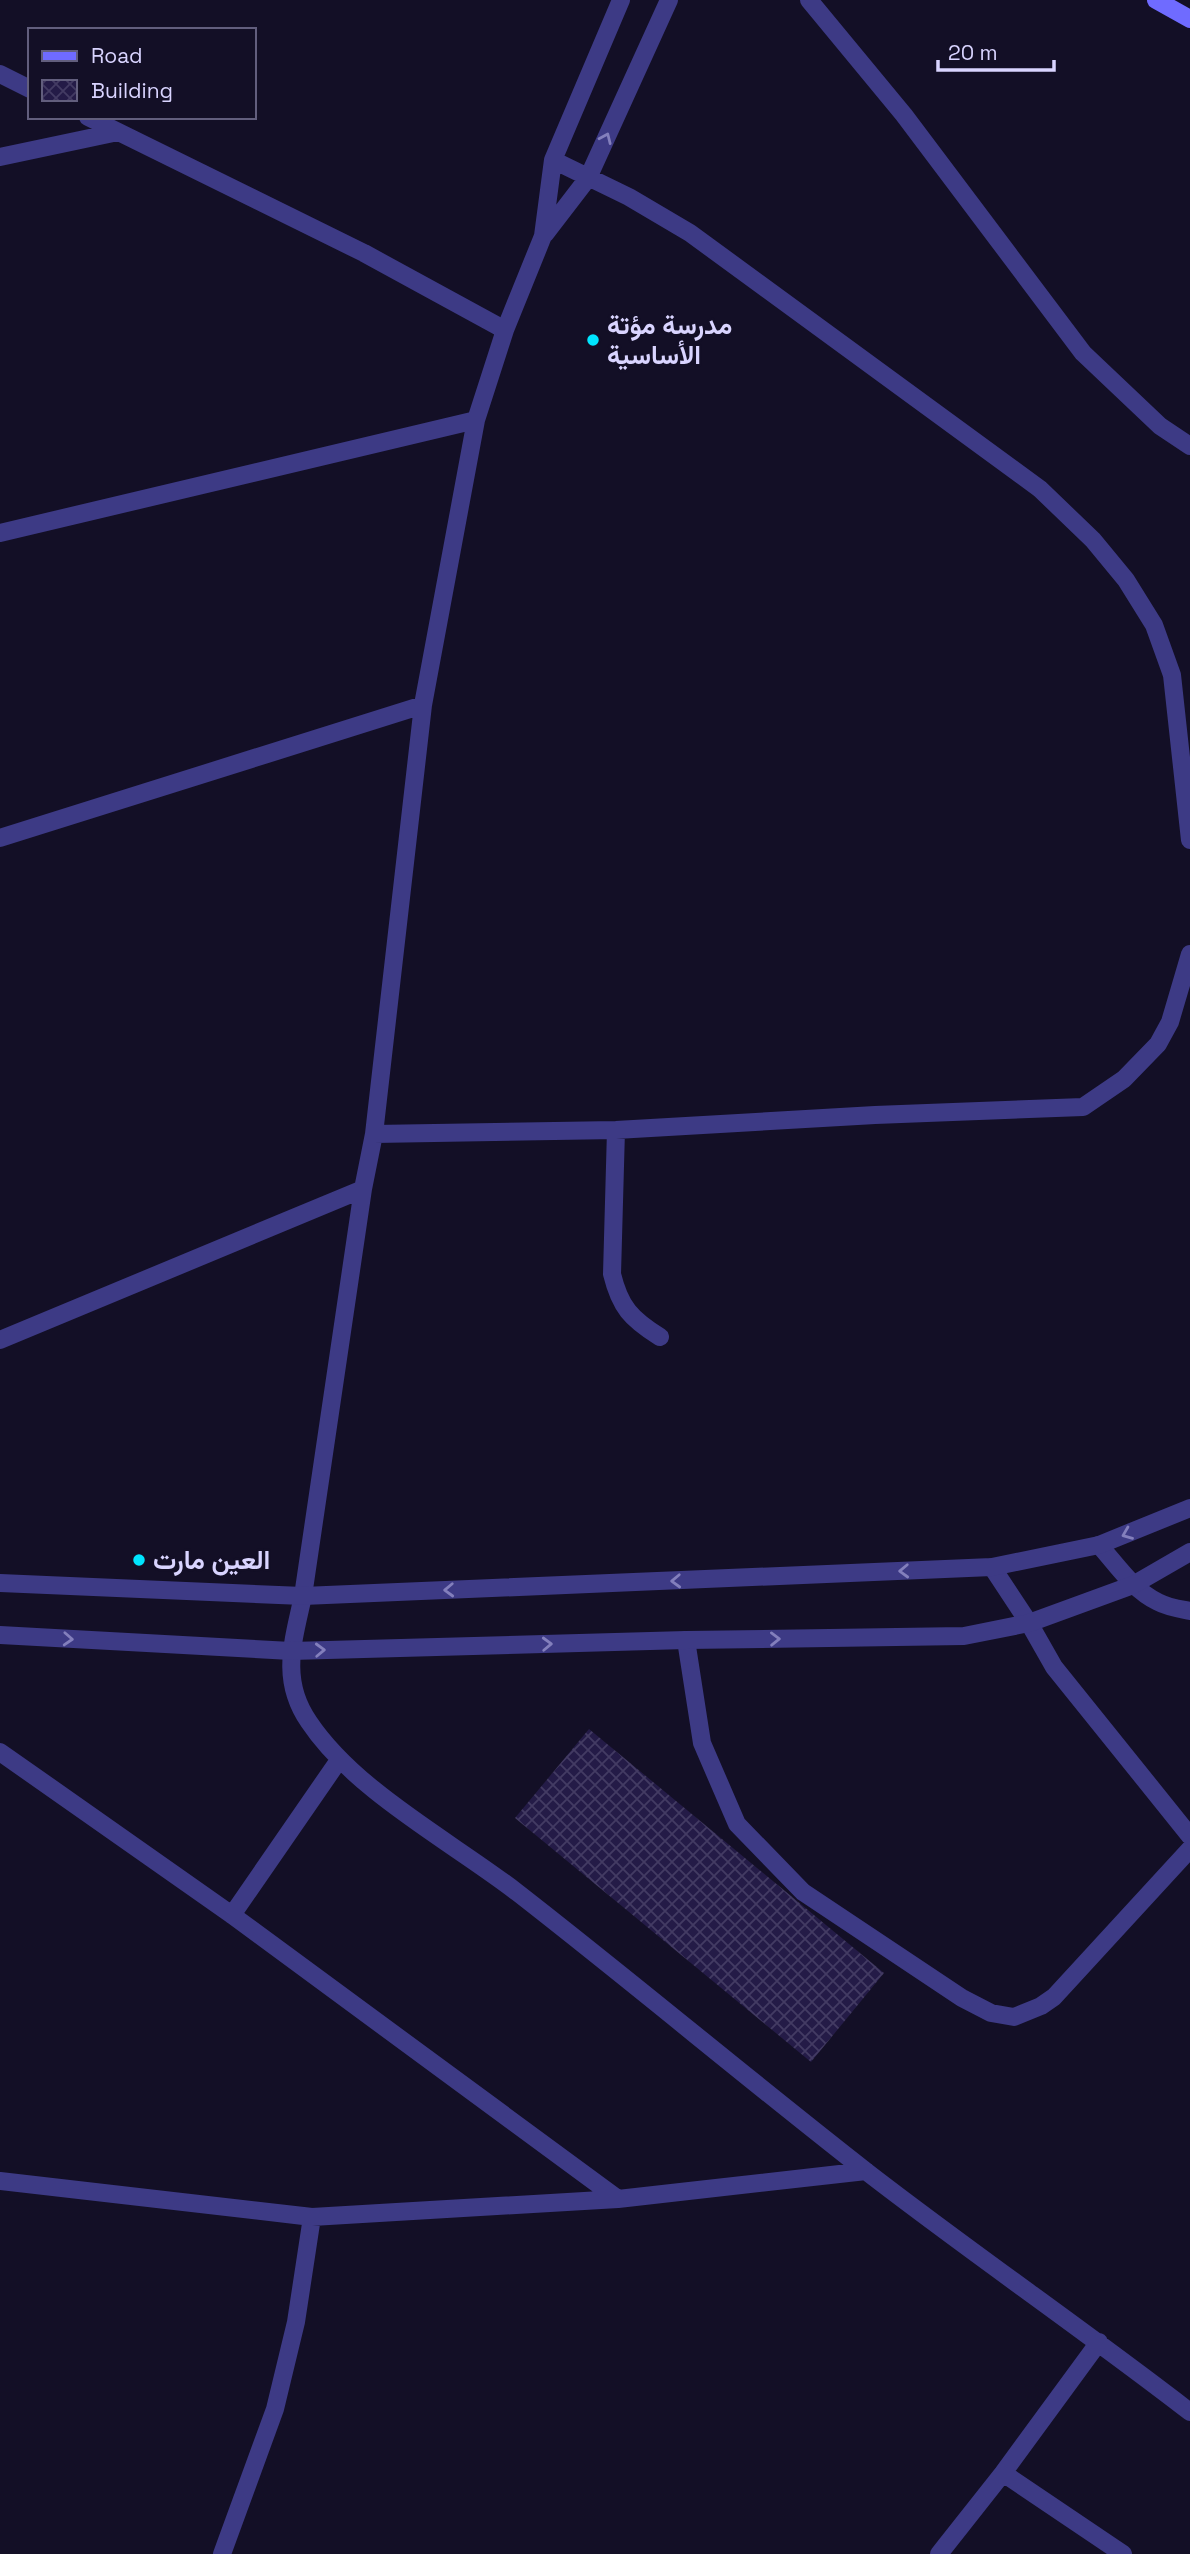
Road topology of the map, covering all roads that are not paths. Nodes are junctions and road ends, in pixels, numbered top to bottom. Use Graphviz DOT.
graph roads {
  1 [pos="621,0"];
  2 [pos="669,0"];
  3 [pos="809,0"];
  4 [pos="1156,0"];
  5 [pos="1190,19"];
  6 [pos="0,75"];
  7 [pos="28,88"];
  8 [pos="92,119"];
  9 [pos="118,132"];
  10 [pos="0,157"];
  11 [pos="553,160"];
  12 [pos="588,178"];
  13 [pos="543,236"];
  14 [pos="505,330"];
  15 [pos="476,419"];
  16 [pos="1190,446"];
  17 [pos="0,533"];
  18 [pos="424,705"];
  19 [pos="0,838"];
  20 [pos="1190,840"];
  21 [pos="1190,954"];
  22 [pos="616,1130"];
  23 [pos="374,1134"];
  24 [pos="363,1189"];
  25 [pos="660,1337"];
  26 [pos="0,1340"];
  27 [pos="1190,1508"];
  28 [pos="1099,1545"];
  29 [pos="1190,1552"];
  30 [pos="992,1567"];
  31 [pos="0,1583"];
  32 [pos="1133,1585"];
  33 [pos="303,1596"];
  34 [pos="1190,1611"];
  35 [pos="1029,1623"];
  36 [pos="0,1635"];
  37 [pos="686,1640"];
  38 [pos="291,1651"];
  39 [pos="0,1752"];
  40 [pos="339,1760"];
  41 [pos="1190,1836"];
  42 [pos="1190,1849"];
  43 [pos="232,1915"];
  44 [pos="866,2171"];
  45 [pos="0,2181"];
  46 [pos="618,2199"];
  47 [pos="312,2217"];
  48 [pos="1099,2342"];
  49 [pos="1190,2412"];
  50 [pos="1003,2473"];
  51 [pos="222,2554"];
  52 [pos="939,2554"];
  53 [pos="1123,2554"];
  1 -- 11 [label="street"];
  12 -- 2 [label="street, one-way"];
  3 -- 16 [label="street"];
  4 -- 5 [label="main road"];
  6 -- 7 [label="street"];
  8 -- 9 [label="street"];
  9 -- 10 [label="street"];
  9 -- 14 [label="street"];
  11 -- 12 [label="street"];
  11 -- 13 [label="street"];
  12 -- 13 [label="street"];
  12 -- 20 [label="street"];
  13 -- 14 [label="street"];
  14 -- 15 [label="street"];
  15 -- 17 [label="street"];
  15 -- 18 [label="street"];
  18 -- 19 [label="street"];
  18 -- 23 [label="street"];
  21 -- 22 [label="street"];
  22 -- 23 [label="street"];
  22 -- 25 [label="street"];
  23 -- 24 [label="street"];
  24 -- 26 [label="street"];
  24 -- 33 [label="street"];
  27 -- 28 [label="street, one-way"];
  28 -- 30 [label="street"];
  28 -- 32 [label="street"];
  29 -- 32 [label="street"];
  30 -- 33 [label="street, one-way"];
  30 -- 35 [label="street"];
  31 -- 33 [label="street"];
  32 -- 34 [label="street"];
  32 -- 35 [label="street"];
  33 -- 38 [label="street"];
  37 -- 35 [label="street, one-way"];
  35 -- 41 [label="street"];
  36 -- 38 [label="street, one-way"];
  38 -- 37 [label="street, one-way"];
  37 -- 42 [label="street"];
  38 -- 40 [label="street"];
  39 -- 43 [label="street"];
  40 -- 43 [label="street"];
  40 -- 44 [label="street"];
  43 -- 46 [label="street"];
  44 -- 46 [label="street"];
  44 -- 48 [label="street"];
  45 -- 47 [label="street"];
  46 -- 47 [label="street"];
  47 -- 51 [label="street"];
  48 -- 49 [label="street"];
  48 -- 50 [label="street"];
  50 -- 52 [label="street"];
  50 -- 53 [label="street"];
}
